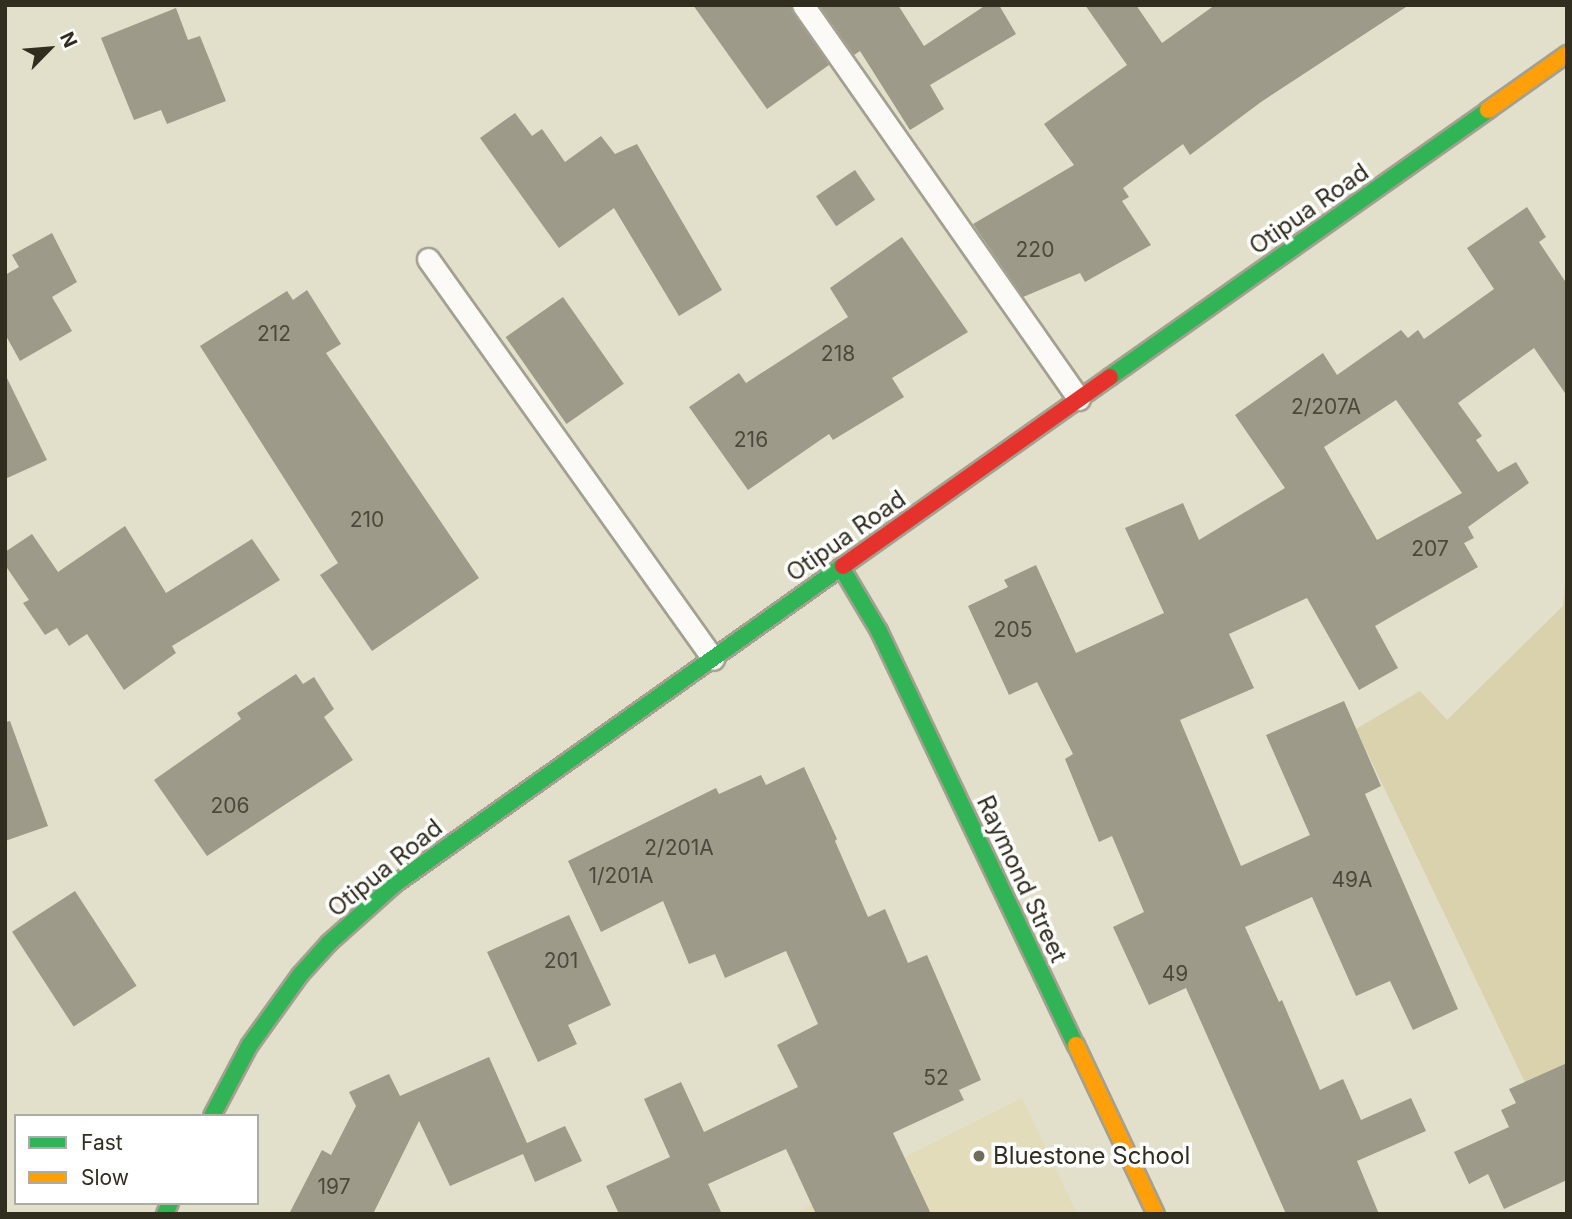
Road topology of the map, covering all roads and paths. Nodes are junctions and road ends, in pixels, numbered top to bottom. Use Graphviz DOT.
graph roads {
  1 [pos="803,5"];
  2 [pos="1567,54"];
  3 [pos="428,259"];
  4 [pos="1079,399"];
  5 [pos="841,567"];
  6 [pos="713,659"];
  7 [pos="213,1114"];
  8 [pos="1156,1214"];
  1 -- 4 [label="lane"];
  2 -- 4 [label="street, Otipua Road"];
  3 -- 6 [label="lane"];
  4 -- 5 [label="street, Otipua Road"];
  5 -- 6 [label="street, Otipua Road"];
  5 -- 8 [label="street, Raymond Street"];
  6 -- 7 [label="street, Otipua Road"];
}
